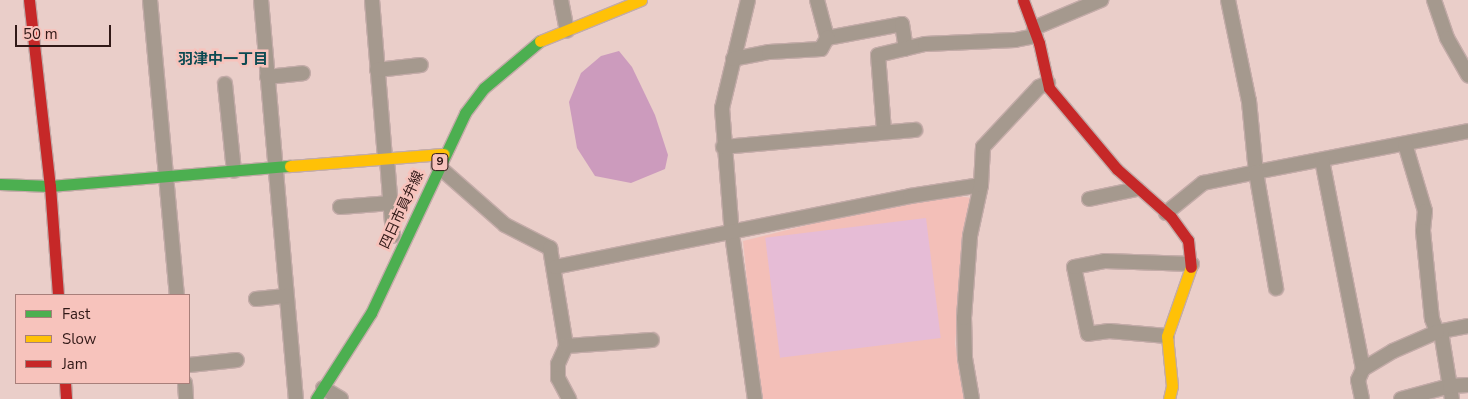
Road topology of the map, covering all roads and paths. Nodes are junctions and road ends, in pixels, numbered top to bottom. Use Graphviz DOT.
graph roads {
  1 [pos="34,0"];
  2 [pos="150,0"];
  3 [pos="262,0"];
  4 [pos="372,0"];
  5 [pos="561,0"];
  6 [pos="640,0"];
  7 [pos="748,0"];
  8 [pos="817,0"];
  9 [pos="1023,0"];
  10 [pos="1102,0"];
  11 [pos="1228,0"];
  12 [pos="1434,0"];
  13 [pos="567,30"];
  14 [pos="1035,32"];
  15 [pos="827,38"];
  16 [pos="906,49"];
  17 [pos="733,58"];
  18 [pos="422,66"];
  19 [pos="377,70"];
  20 [pos="303,73"];
  21 [pos="1468,75"];
  22 [pos="268,77"];
  23 [pos="1048,83"];
  24 [pos="225,84"];
  25 [pos="915,130"];
  26 [pos="884,131"];
  27 [pos="1468,131"];
  28 [pos="1405,144"];
  29 [pos="723,147"];
  30 [pos="386,159"];
  31 [pos="441,160"];
  32 [pos="1322,160"];
  33 [pos="275,168"];
  34 [pos="234,171"];
  35 [pos="1256,172"];
  36 [pos="167,178"];
  37 [pos="0,184"];
  38 [pos="981,185"];
  39 [pos="50,186"];
  40 [pos="1137,189"];
  41 [pos="1089,198"];
  42 [pos="390,203"];
  43 [pos="340,207"];
  44 [pos="1166,213"];
  45 [pos="732,234"];
  46 [pos="393,236"];
  47 [pos="1192,264"];
  48 [pos="555,266"];
  49 [pos="1276,288"];
  50 [pos="58,294"];
  51 [pos="177,294"];
  52 [pos="286,296"];
  53 [pos="256,299"];
  54 [pos="1468,326"];
  55 [pos="1439,332"];
  56 [pos="1167,336"];
  57 [pos="652,340"];
  58 [pos="566,346"];
  59 [pos="237,360"];
  60 [pos="190,364"];
  61 [pos="1363,369"];
  62 [pos="64,384"];
  63 [pos="185,384"];
  64 [pos="1468,386"];
  65 [pos="1451,392"];
  66 [pos="320,393"];
  67 [pos="66,399"];
  68 [pos="186,399"];
  69 [pos="296,399"];
  70 [pos="341,399"];
  71 [pos="569,399"];
  72 [pos="755,399"];
  73 [pos="972,399"];
  74 [pos="1169,399"];
  75 [pos="1362,399"];
  76 [pos="1401,399"];
  1 -- 39 [label="street"];
  2 -- 36 [label="street"];
  3 -- 22 [label="street"];
  4 -- 19 [label="street"];
  5 -- 13 [label="street"];
  6 -- 13 [label="street, 四日市員弁線 / 9"];
  7 -- 17 [label="street"];
  8 -- 15 [label="street"];
  9 -- 14 [label="street"];
  10 -- 14 [label="street"];
  11 -- 35 [label="street"];
  12 -- 21 [label="street"];
  13 -- 31 [label="street, 四日市員弁線 / 9"];
  14 -- 16 [label="street"];
  14 -- 23 [label="street"];
  15 -- 16 [label="street"];
  15 -- 17 [label="street"];
  16 -- 26 [label="street"];
  17 -- 29 [label="street"];
  18 -- 19 [label="street"];
  19 -- 30 [label="street"];
  20 -- 22 [label="street"];
  22 -- 33 [label="street"];
  23 -- 38 [label="street"];
  23 -- 40 [label="street"];
  24 -- 34 [label="street"];
  25 -- 26 [label="street"];
  26 -- 29 [label="street"];
  27 -- 28 [label="street"];
  28 -- 32 [label="street"];
  28 -- 55 [label="street"];
  29 -- 45 [label="street"];
  30 -- 31 [label="street"];
  30 -- 33 [label="street"];
  30 -- 42 [label="street"];
  31 -- 48 [label="street"];
  31 -- 66 [label="street, 四日市員弁線 / 9"];
  32 -- 35 [label="street"];
  32 -- 61 [label="street"];
  33 -- 34 [label="street"];
  33 -- 52 [label="street"];
  34 -- 36 [label="street"];
  35 -- 44 [label="street"];
  35 -- 49 [label="street"];
  36 -- 39 [label="street"];
  36 -- 51 [label="street"];
  37 -- 39 [label="street"];
  38 -- 45 [label="street"];
  38 -- 73 [label="street"];
  39 -- 50 [label="street"];
  40 -- 41 [label="street"];
  40 -- 44 [label="street"];
  42 -- 43 [label="street"];
  42 -- 46 [label="street"];
  44 -- 47 [label="street"];
  45 -- 48 [label="street"];
  45 -- 72 [label="street"];
  47 -- 56 [label="street"];
  47 -- 56 [label="street"];
  48 -- 58 [label="street"];
  52 -- 53 [label="street"];
  52 -- 69 [label="street"];
  54 -- 55 [label="street"];
  55 -- 61 [label="street"];
  55 -- 65 [label="street"];
  56 -- 74 [label="street"];
  57 -- 58 [label="street"];
  58 -- 71 [label="street"];
  59 -- 60 [label="street"];
  61 -- 75 [label="street"];
  62 -- 67 [label="street"];
  63 -- 68 [label="street"];
  64 -- 65 [label="street"];
  65 -- 76 [label="street"];
  66 -- 70 [label="street"];
}
